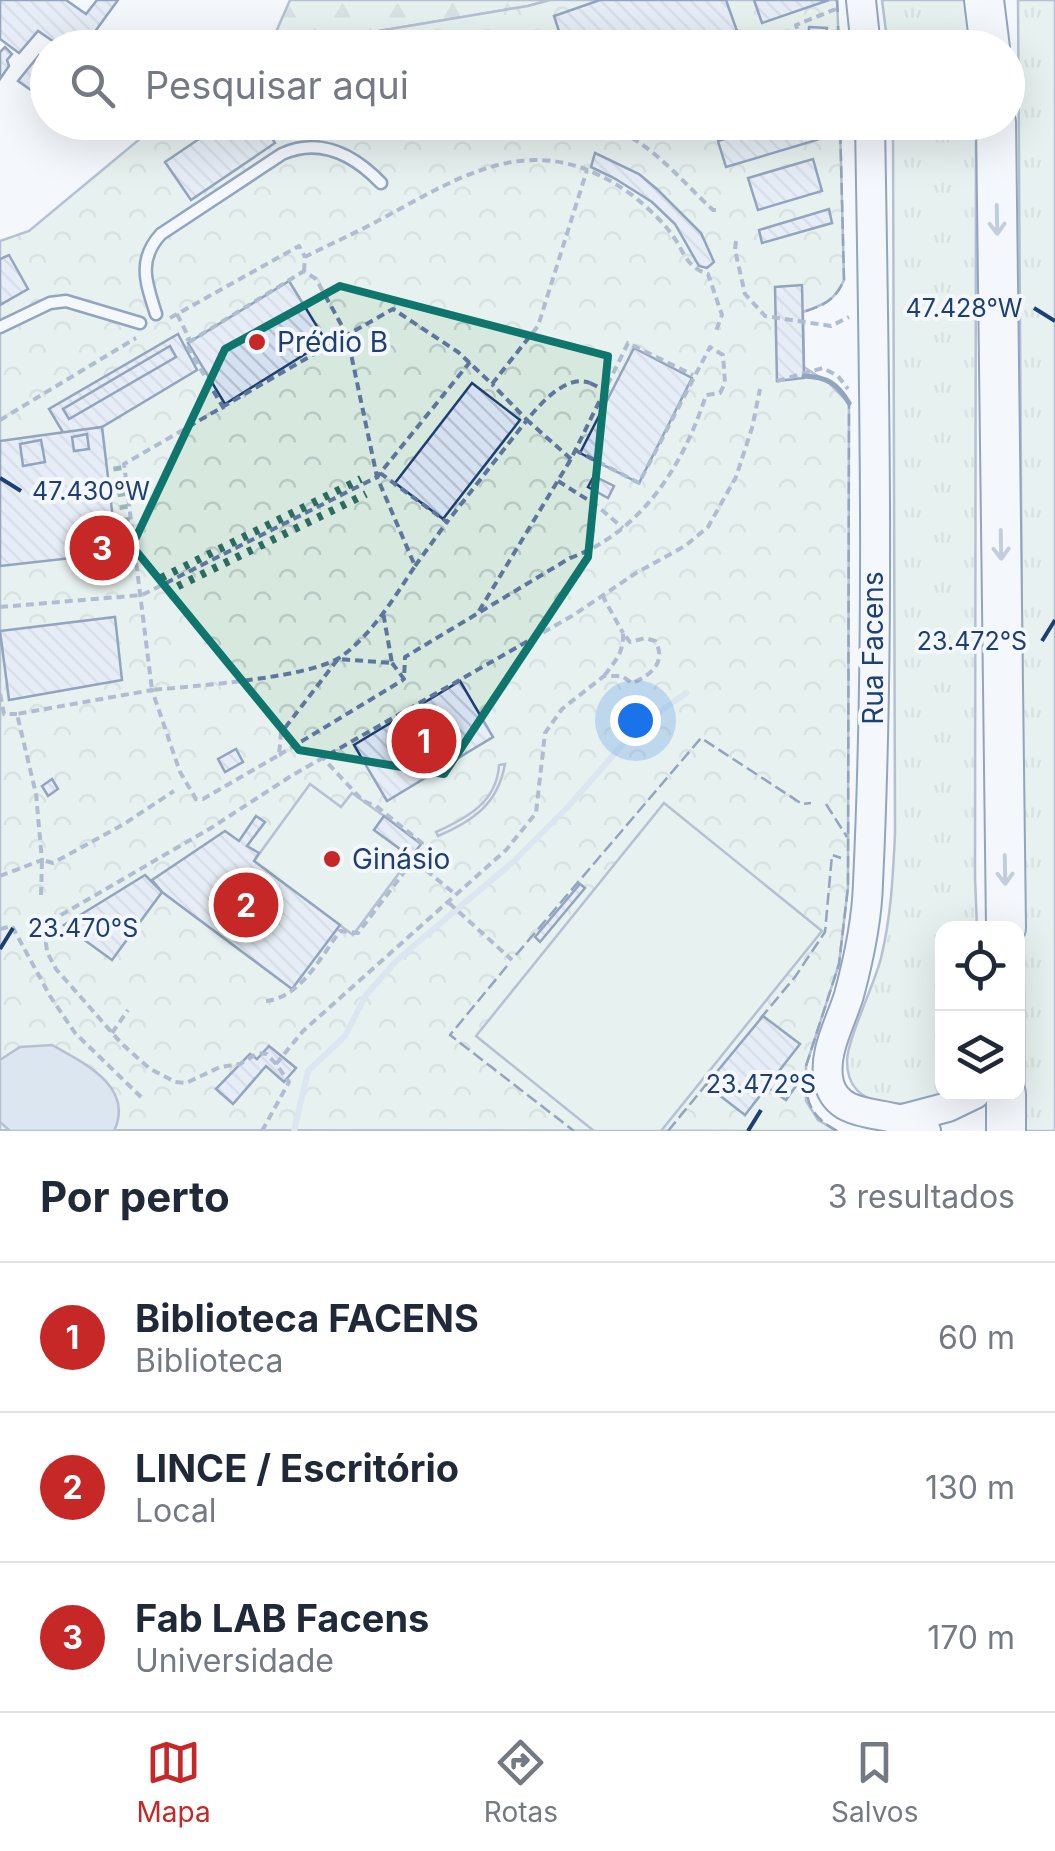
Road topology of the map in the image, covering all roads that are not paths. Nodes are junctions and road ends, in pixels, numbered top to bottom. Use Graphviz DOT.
graph roads {
  1 [pos="984,0"];
  2 [pos="996,0"];
  3 [pos="849,5"];
  4 [pos="859,30"];
  5 [pos="990,30"];
  6 [pos="994,30"];
  7 [pos="870,140"];
  8 [pos="996,140"];
  9 [pos="381,183"];
  10 [pos="159,319"];
  11 [pos="0,327"];
  12 [pos="143,328"];
  13 [pos="1006,921"];
  14 [pos="960,1101"];
  15 [pos="1006,1101"];
  16 [pos="899,1120"];
  17 [pos="926,1131"];
  18 [pos="1006,1131"];
  1 -- 5 [label="highway"];
  2 -- 6 [label="highway"];
  3 -- 4 [label="main road"];
  7 -- 16 [label="main road, Rua Facens"];
  8 -- 13 [label="highway, one-way"];
  9 -- 10 [label="lane"];
  11 -- 12 [label="lane"];
  14 -- 16 [label="main road, Rua Facens"];
  15 -- 18 [label="highway"];
  16 -- 17 [label="main road, Rua Facens"];
}
